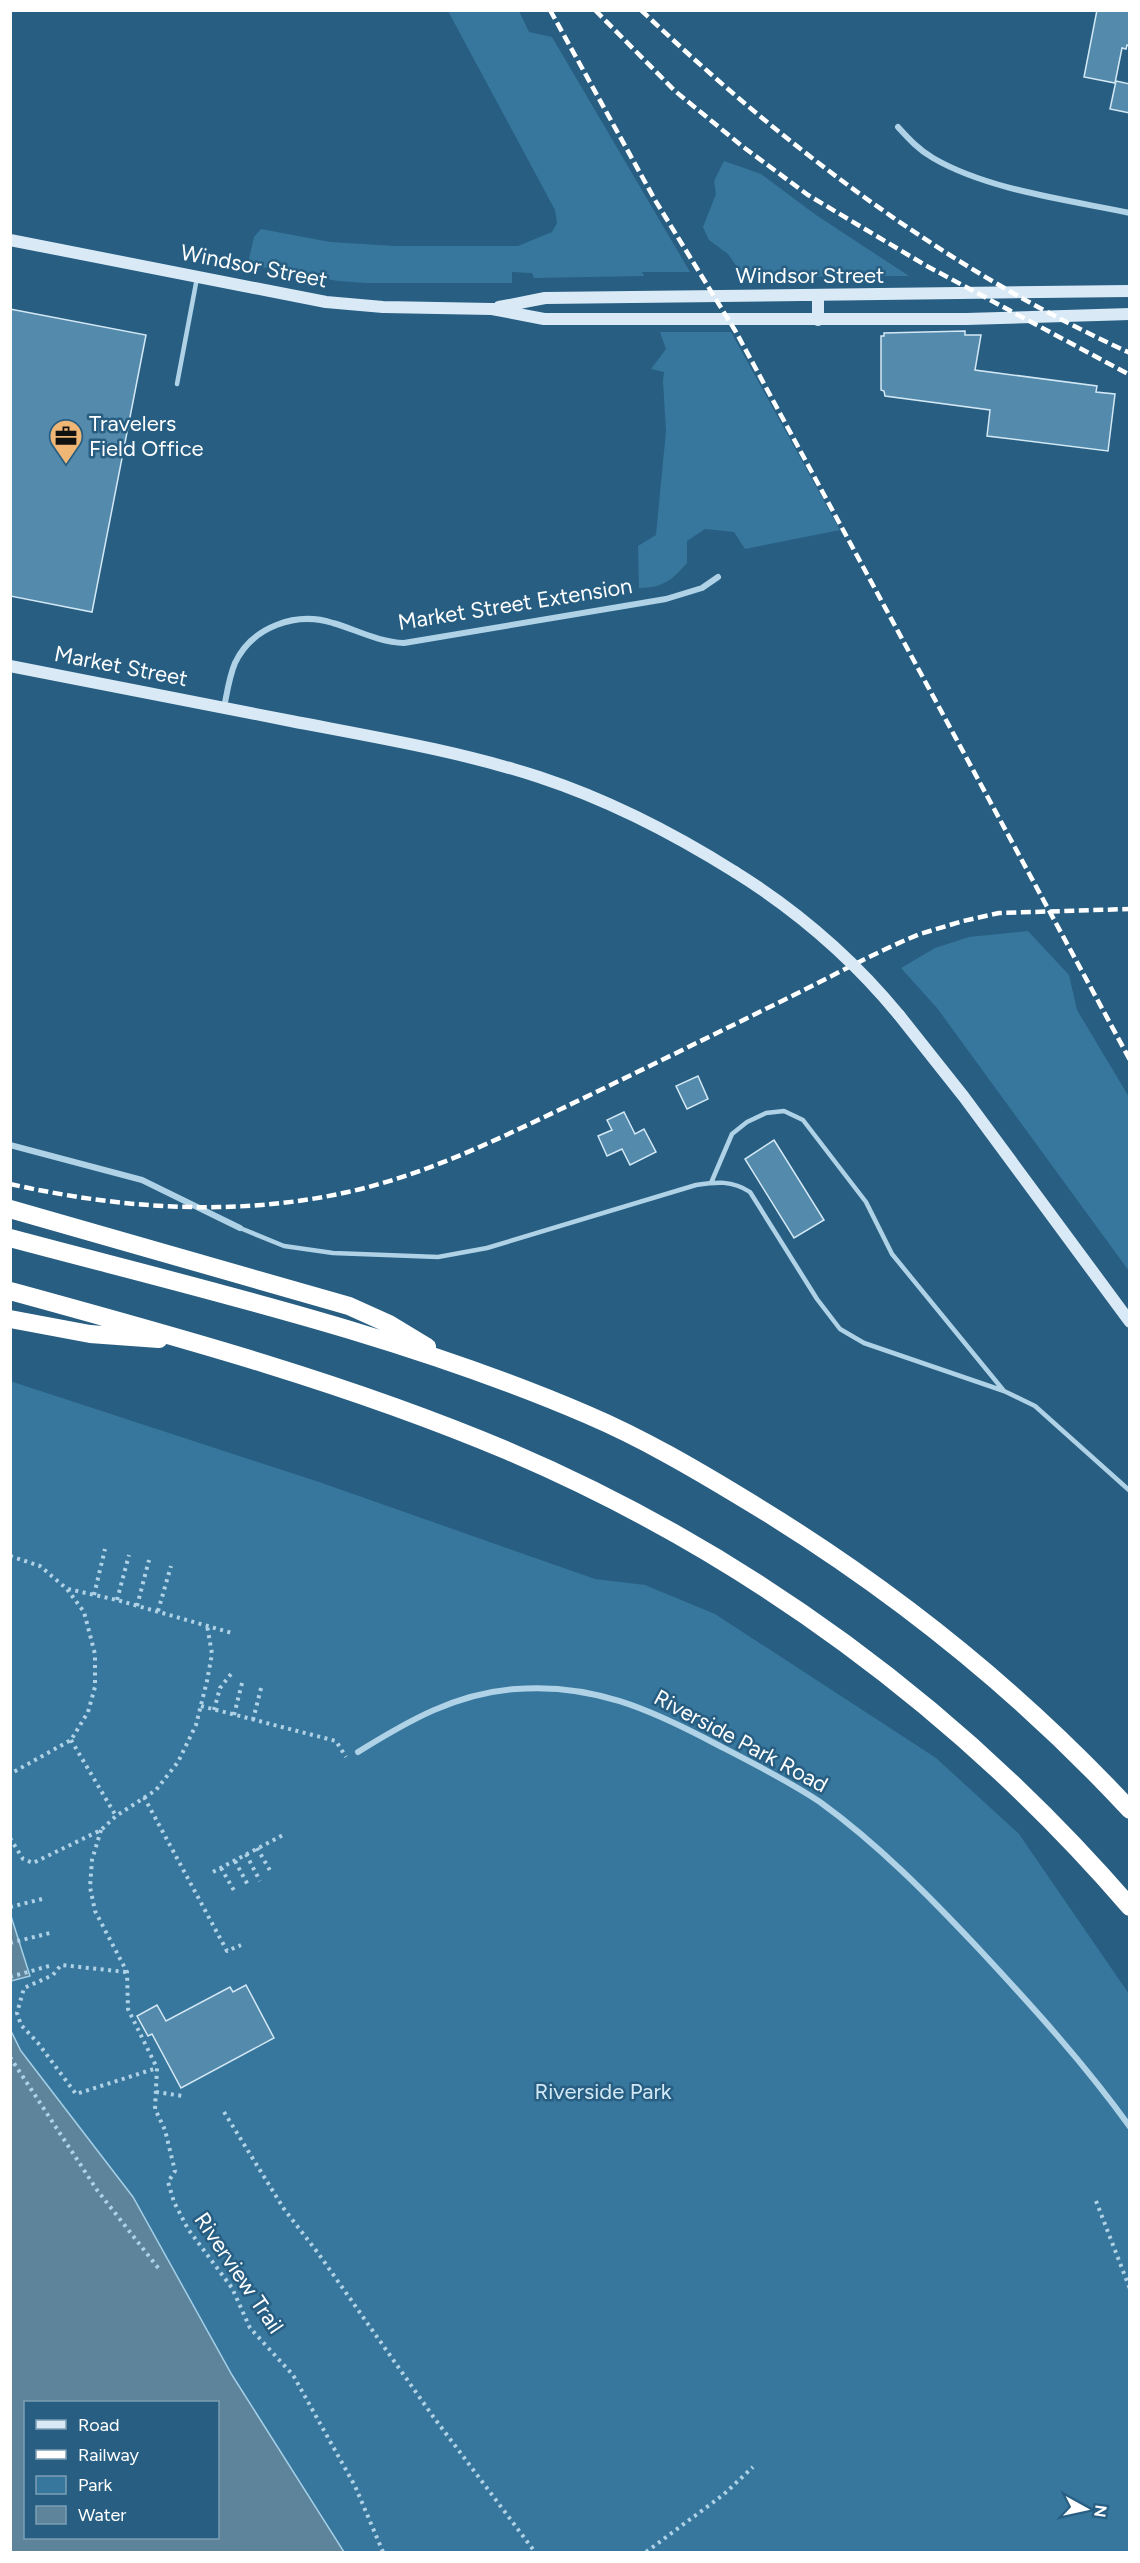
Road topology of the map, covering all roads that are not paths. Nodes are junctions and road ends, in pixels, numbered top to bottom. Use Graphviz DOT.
graph roads {
  1 [pos="898,127"];
  2 [pos="1130,213"];
  3 [pos="10,240"];
  4 [pos="197,277"];
  5 [pos="1130,291"];
  6 [pos="818,296"];
  7 [pos="492,309"];
  8 [pos="1130,314"];
  9 [pos="818,320"];
  10 [pos="177,384"];
  11 [pos="718,577"];
  12 [pos="10,666"];
  13 [pos="224,708"];
  14 [pos="10,1145"];
  15 [pos="711,1183"];
  16 [pos="10,1209"];
  17 [pos="240,1228"];
  18 [pos="10,1238"];
  19 [pos="10,1291"];
  20 [pos="10,1319"];
  21 [pos="1130,1322"];
  22 [pos="185,1339"];
  23 [pos="446,1360"];
  24 [pos="1004,1390"];
  25 [pos="1130,1491"];
  26 [pos="358,1752"];
  27 [pos="1130,1810"];
  28 [pos="1130,1907"];
  29 [pos="1130,2127"];
  1 -- 2 [label="street"];
  3 -- 4 [label="main road, Windsor Street"];
  4 -- 7 [label="main road, Windsor Street"];
  4 -- 10 [label="lane"];
  5 -- 6 [label="main road, Windsor Street"];
  6 -- 7 [label="main road, Windsor Street"];
  6 -- 9 [label="main road"];
  7 -- 9 [label="main road, Windsor Street"];
  8 -- 9 [label="main road, Windsor Street"];
  11 -- 13 [label="street, Market Street Extension"];
  12 -- 13 [label="main road, Market Street"];
  13 -- 21 [label="main road, Market Street, bridge"];
  14 -- 17 [label="street"];
  15 -- 17 [label="lane"];
  15 -- 24 [label="lane"];
  15 -- 24 [label="lane"];
  16 -- 23 [label="highway"];
  18 -- 23 [label="highway"];
  19 -- 22 [label="highway"];
  20 -- 22 [label="highway"];
  22 -- 28 [label="highway"];
  23 -- 27 [label="highway"];
  24 -- 25 [label="lane"];
  26 -- 29 [label="street, Riverside Park Road"];
}
